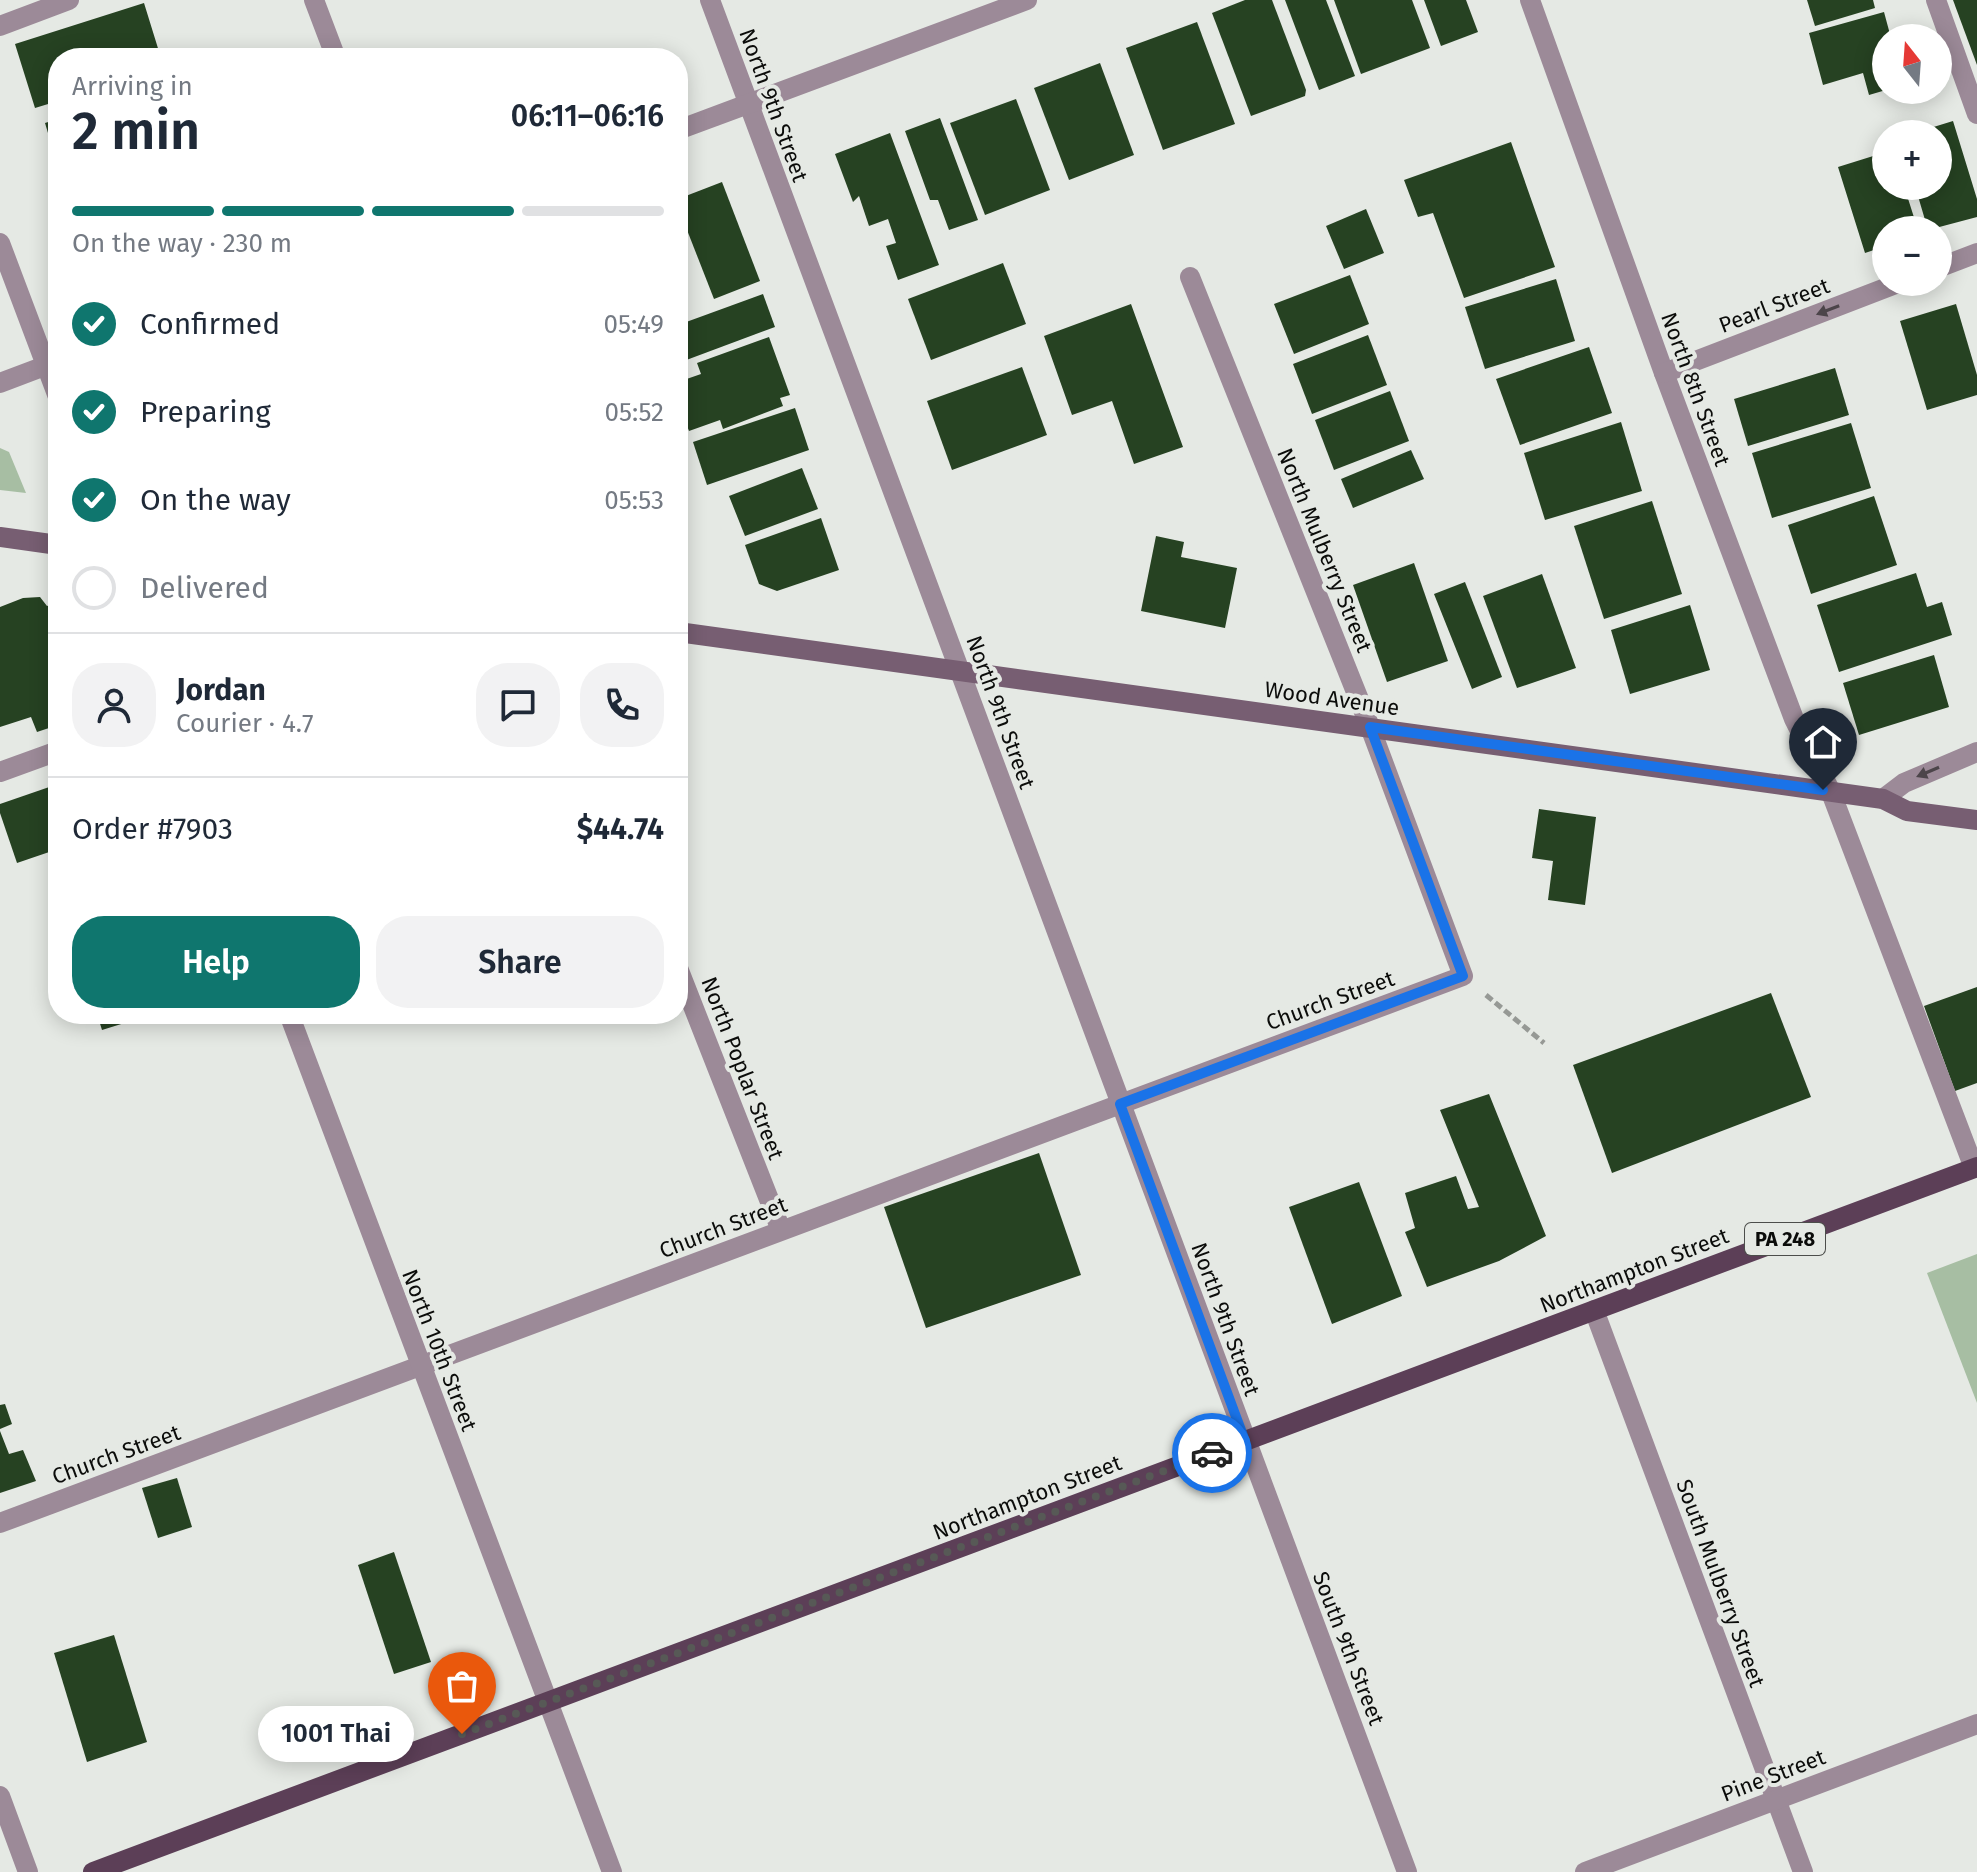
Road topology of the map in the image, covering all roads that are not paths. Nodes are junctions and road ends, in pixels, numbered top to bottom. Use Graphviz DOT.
graph roads {
  1 [pos="69,0"];
  2 [pos="314,0"];
  3 [pos="710,0"];
  4 [pos="1027,0"];
  5 [pos="1530,0"];
  6 [pos="1936,0"];
  7 [pos="0,26"];
  8 [pos="332,48"];
  9 [pos="748,104"];
  10 [pos="1977,114"];
  11 [pos="688,126"];
  12 [pos="0,243"];
  13 [pos="1977,253"];
  14 [pos="1952,263"];
  15 [pos="1190,277"];
  16 [pos="1872,293"];
  17 [pos="48,354"];
  18 [pos="48,365"];
  19 [pos="1664,373"];
  20 [pos="0,383"];
  21 [pos="0,537"];
  22 [pos="48,544"];
  23 [pos="688,633"];
  24 [pos="960,670"];
  25 [pos="1370,727"];
  26 [pos="1977,752"];
  27 [pos="48,755"];
  28 [pos="0,772"];
  29 [pos="1883,799"];
  30 [pos="1977,820"];
  31 [pos="1463,976"];
  32 [pos="688,993"];
  33 [pos="293,1024"];
  34 [pos="1120,1104"];
  35 [pos="1975,1167"];
  36 [pos="781,1230"];
  37 [pos="1594,1310"];
  38 [pos="421,1366"];
  39 [pos="1245,1441"];
  40 [pos="0,1523"];
  41 [pos="547,1703"];
  42 [pos="1977,1724"];
  43 [pos="0,1796"];
  44 [pos="1776,1800"];
  45 [pos="28,1872"];
  46 [pos="93,1872"];
  47 [pos="612,1872"];
  48 [pos="1407,1872"];
  49 [pos="1585,1872"];
  50 [pos="1803,1872"];
  1 -- 7 [label="street"];
  2 -- 8 [label="street"];
  3 -- 9 [label="street, North 9th Street"];
  4 -- 9 [label="street"];
  5 -- 19 [label="street, North 8th Street"];
  6 -- 10 [label="street"];
  9 -- 11 [label="street"];
  9 -- 24 [label="street, North 9th Street"];
  12 -- 17 [label="street"];
  13 -- 14 [label="street"];
  15 -- 25 [label="street, North Mulberry Street"];
  16 -- 19 [label="street, Pearl Street, one-way"];
  18 -- 20 [label="street"];
  19 -- 35 [label="street, North 8th Street"];
  21 -- 22 [label="main road"];
  23 -- 24 [label="main road, Wood Avenue"];
  24 -- 25 [label="main road, Wood Avenue"];
  24 -- 34 [label="street, North 9th Street"];
  25 -- 29 [label="main road, Wood Avenue"];
  25 -- 31 [label="street, North Mulberry Street"];
  26 -- 29 [label="street, one-way"];
  27 -- 28 [label="street"];
  29 -- 30 [label="main road, Wood Avenue"];
  31 -- 34 [label="street, Church Street"];
  32 -- 36 [label="street, North Poplar Street"];
  33 -- 38 [label="street, North 10th Street"];
  34 -- 36 [label="street, Church Street"];
  34 -- 39 [label="street, North 9th Street"];
  35 -- 37 [label="main road, Northampton Street / PA 248"];
  36 -- 38 [label="street, Church Street"];
  37 -- 39 [label="main road, Northampton Street / PA 248"];
  37 -- 44 [label="street, South Mulberry Street"];
  38 -- 40 [label="street, Church Street"];
  38 -- 41 [label="street, North 10th Street"];
  39 -- 41 [label="main road, Northampton Street / PA 248"];
  39 -- 48 [label="street, South 9th Street"];
  41 -- 46 [label="main road, Northampton Street / PA 248"];
  41 -- 47 [label="street, North 10th Street"];
  42 -- 44 [label="street, Pine Street"];
  43 -- 45 [label="street"];
  44 -- 49 [label="street, Pine Street"];
  44 -- 50 [label="street, South Mulberry Street"];
}
